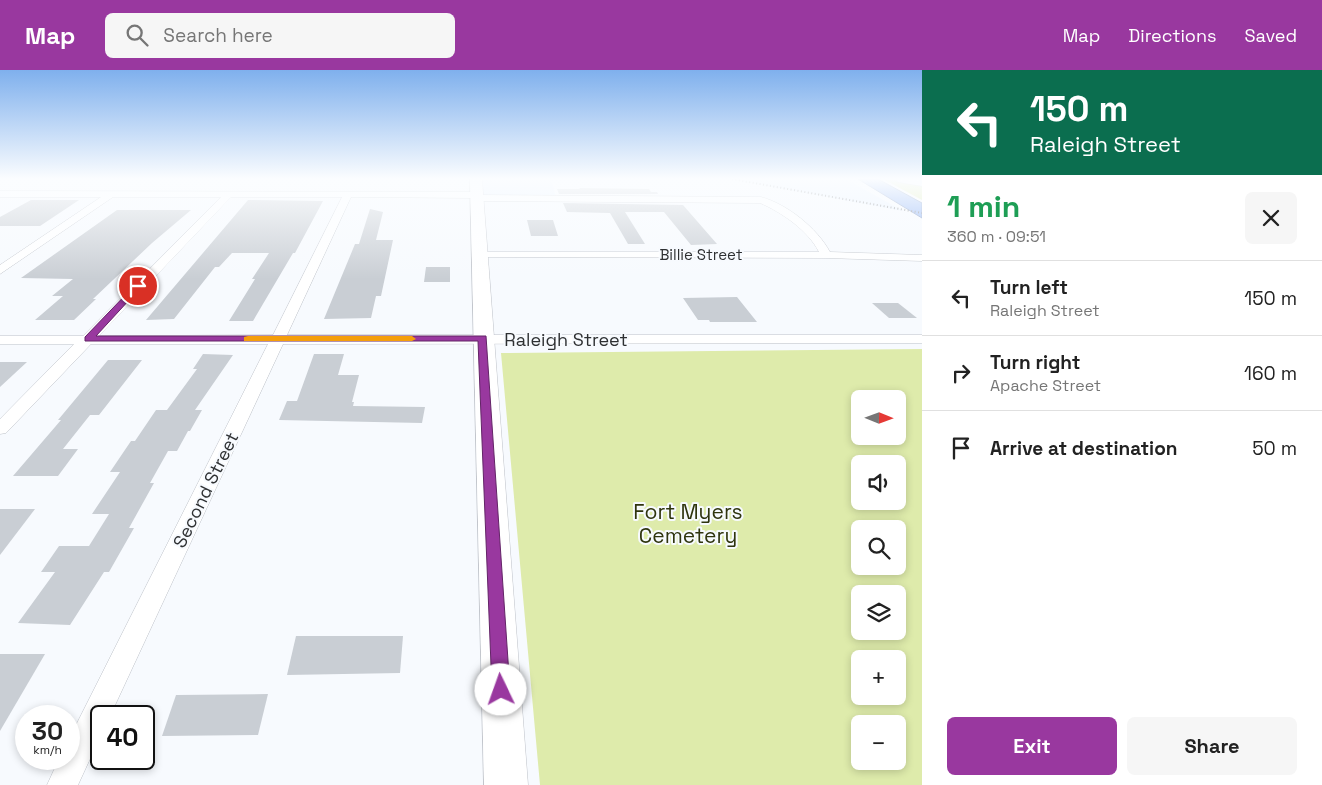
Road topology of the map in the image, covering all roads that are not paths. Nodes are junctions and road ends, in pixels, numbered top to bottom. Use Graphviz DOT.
graph roads {
  1 [pos="84,212"];
  2 [pos="210,212"];
  3 [pos="340,212"];
  4 [pos="477,212"];
  5 [pos="784,212"];
  6 [pos="480,254"];
  7 [pos="826,255"];
  8 [pos="922,258"];
  9 [pos="0,270"];
  10 [pos="482,338"];
  11 [pos="88,339"];
  12 [pos="278,339"];
  13 [pos="922,339"];
  14 [pos="0,340"];
  15 [pos="0,430"];
  16 [pos="62,785"];
  17 [pos="506,785"];
  1 -- 9 [label="street"];
  2 -- 11 [label="street"];
  3 -- 12 [label="street, Second Street"];
  4 -- 6 [label="street"];
  5 -- 7 [label="street"];
  6 -- 7 [label="street, Billie Street"];
  6 -- 10 [label="street"];
  7 -- 8 [label="street, Billie Street"];
  10 -- 12 [label="street, Raleigh Street"];
  10 -- 13 [label="street, Raleigh Street"];
  10 -- 17 [label="street"];
  11 -- 12 [label="street, Raleigh Street"];
  11 -- 14 [label="street, Raleigh Street"];
  11 -- 15 [label="street"];
  12 -- 16 [label="street, Second Street"];
}
